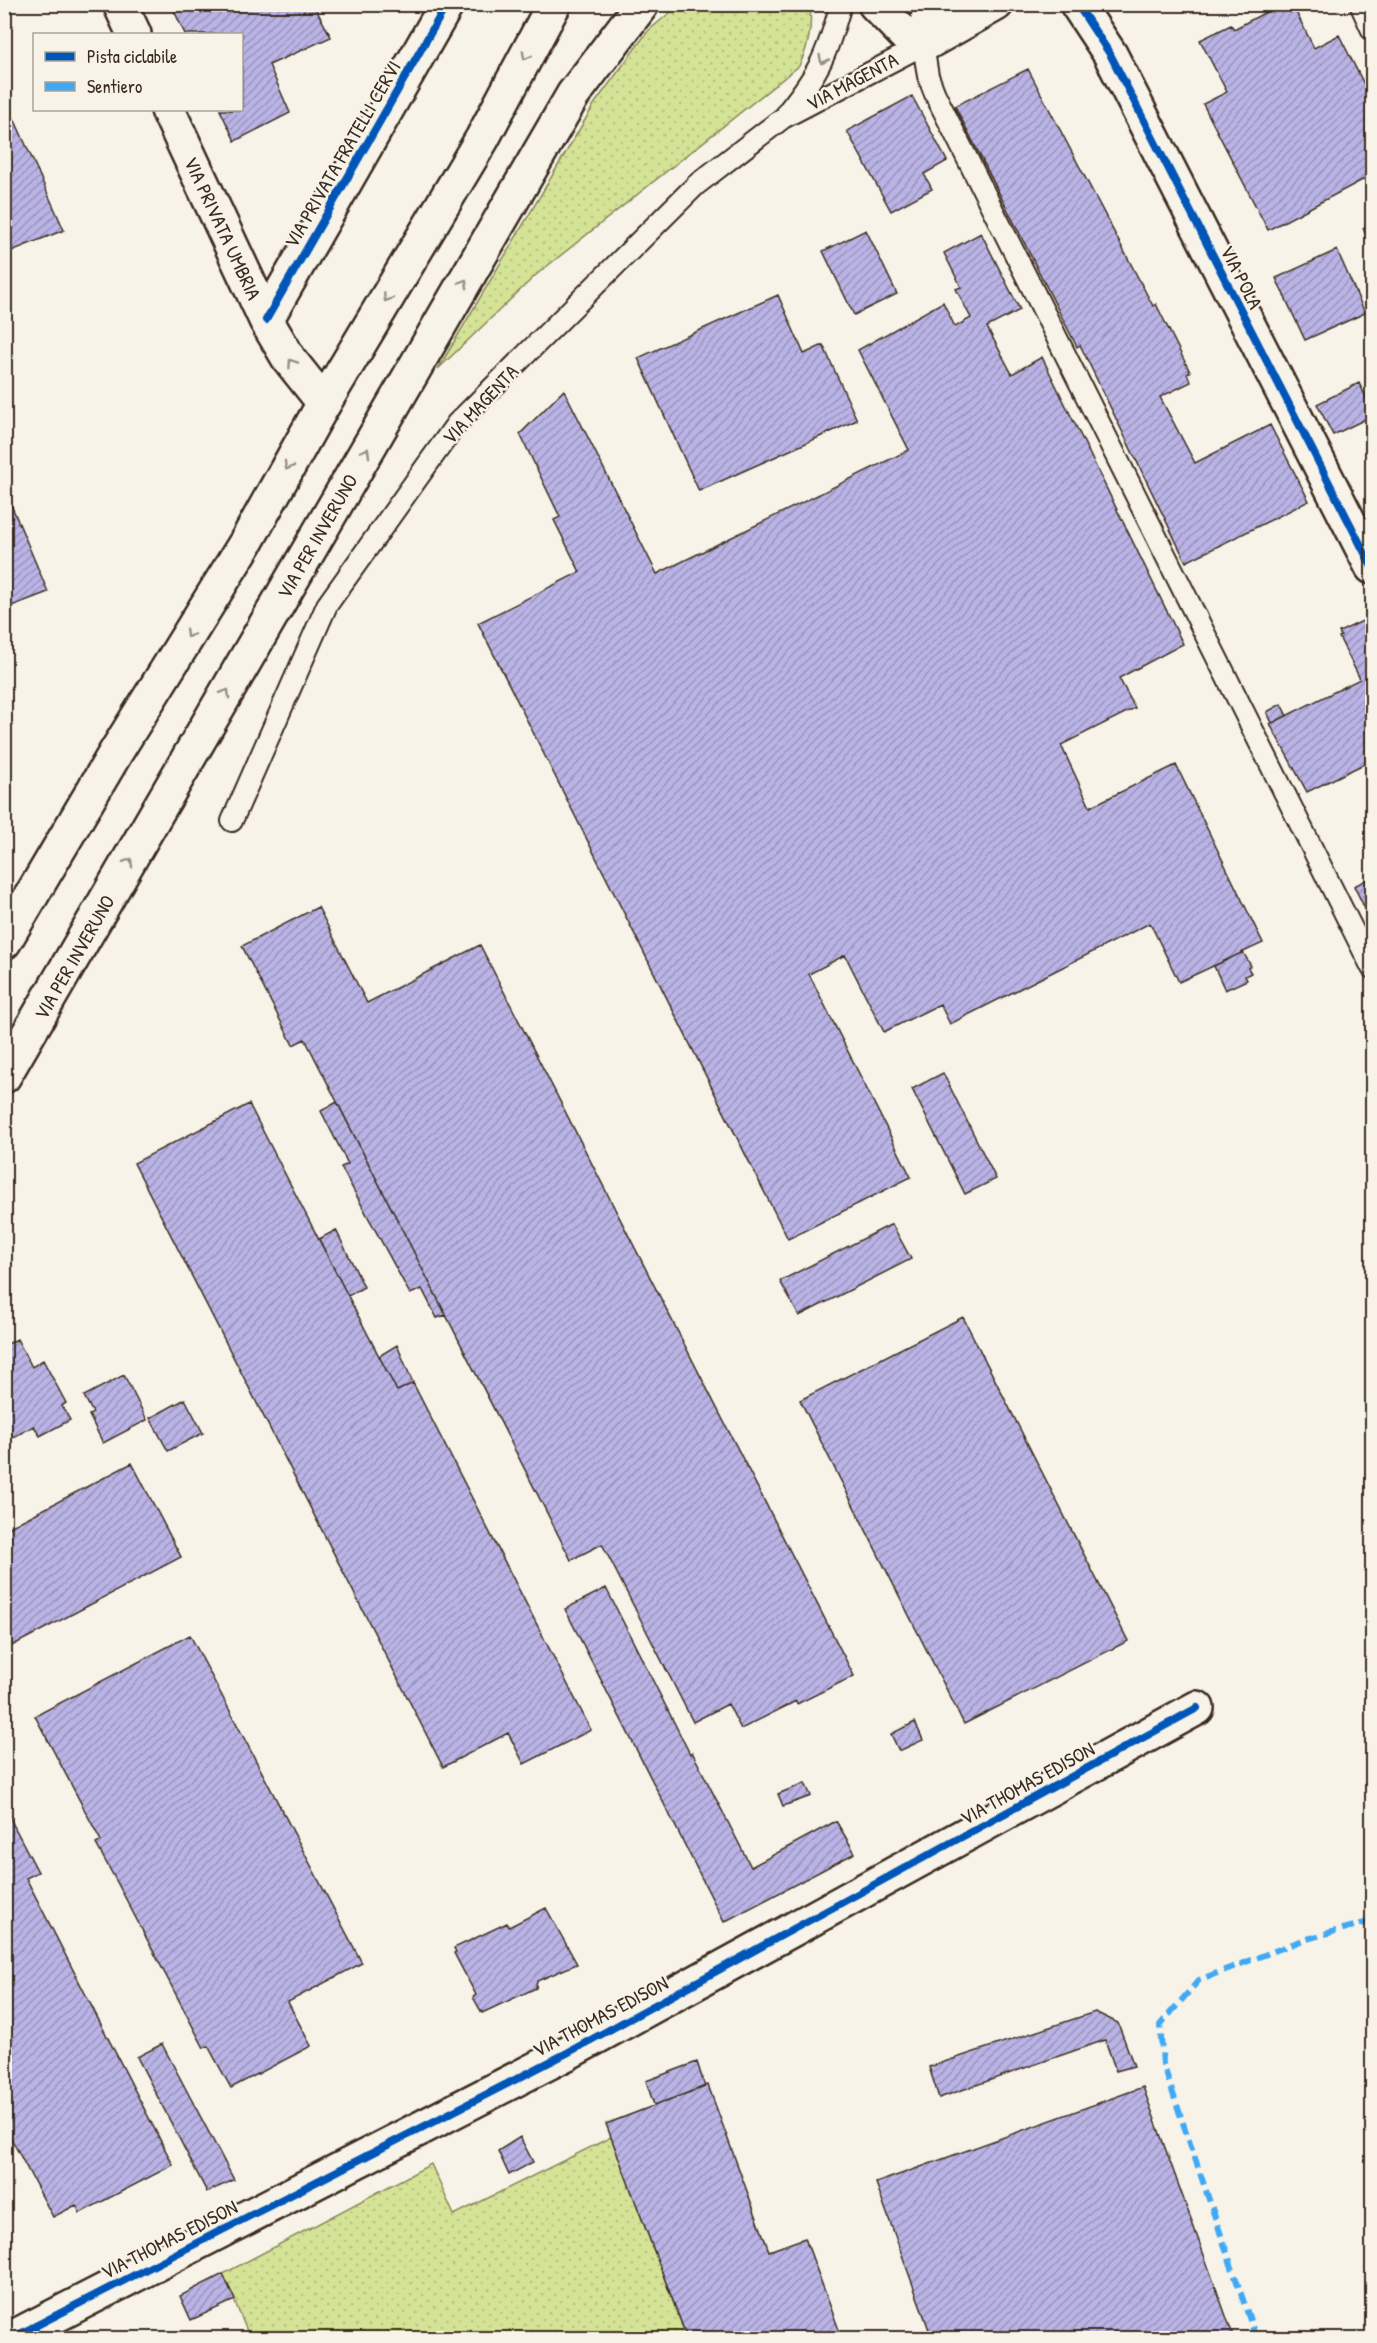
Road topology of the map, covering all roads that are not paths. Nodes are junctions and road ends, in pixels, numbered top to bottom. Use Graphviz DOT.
graph roads {
  1 [pos="120,4"];
  2 [pos="447,4"];
  3 [pos="554,4"];
  4 [pos="642,4"];
  5 [pos="841,4"];
  6 [pos="875,4"];
  7 [pos="931,4"];
  8 [pos="996,4"];
  9 [pos="1077,4"];
  10 [pos="1360,4"];
  11 [pos="1372,30"];
  12 [pos="134,33"];
  13 [pos="922,45"];
  14 [pos="168,111"];
  15 [pos="783,118"];
  16 [pos="266,320"];
  17 [pos="324,403"];
  18 [pos="1372,567"];
  19 [pos="232,821"];
  20 [pos="4,942"];
  21 [pos="1372,968"];
  22 [pos="4,1076"];
  23 [pos="1197,1708"];
  24 [pos="12,2338"];
  1 -- 12 [label="street"];
  2 -- 16 [label="street, VIA PRIVATA FRATELLI CERVI"];
  3 -- 17 [label="street, one-way"];
  22 -- 4 [label="street, VIA PER INVERUNO, one-way"];
  5 -- 15 [label="lane, VIA MAGENTA, one-way"];
  6 -- 13 [label="street"];
  7 -- 13 [label="street"];
  8 -- 13 [label="street"];
  9 -- 18 [label="street, VIA POLA"];
  10 -- 11 [label="lane"];
  13 -- 15 [label="lane, VIA MAGENTA"];
  13 -- 21 [label="lane"];
  14 -- 16 [label="street, VIA PRIVATA UMBRIA"];
  15 -- 19 [label="lane, VIA MAGENTA"];
  17 -- 16 [label="street, VIA PRIVATA UMBRIA, one-way"];
  17 -- 20 [label="street, one-way"];
  23 -- 24 [label="street, VIA THOMAS EDISON"];
}
